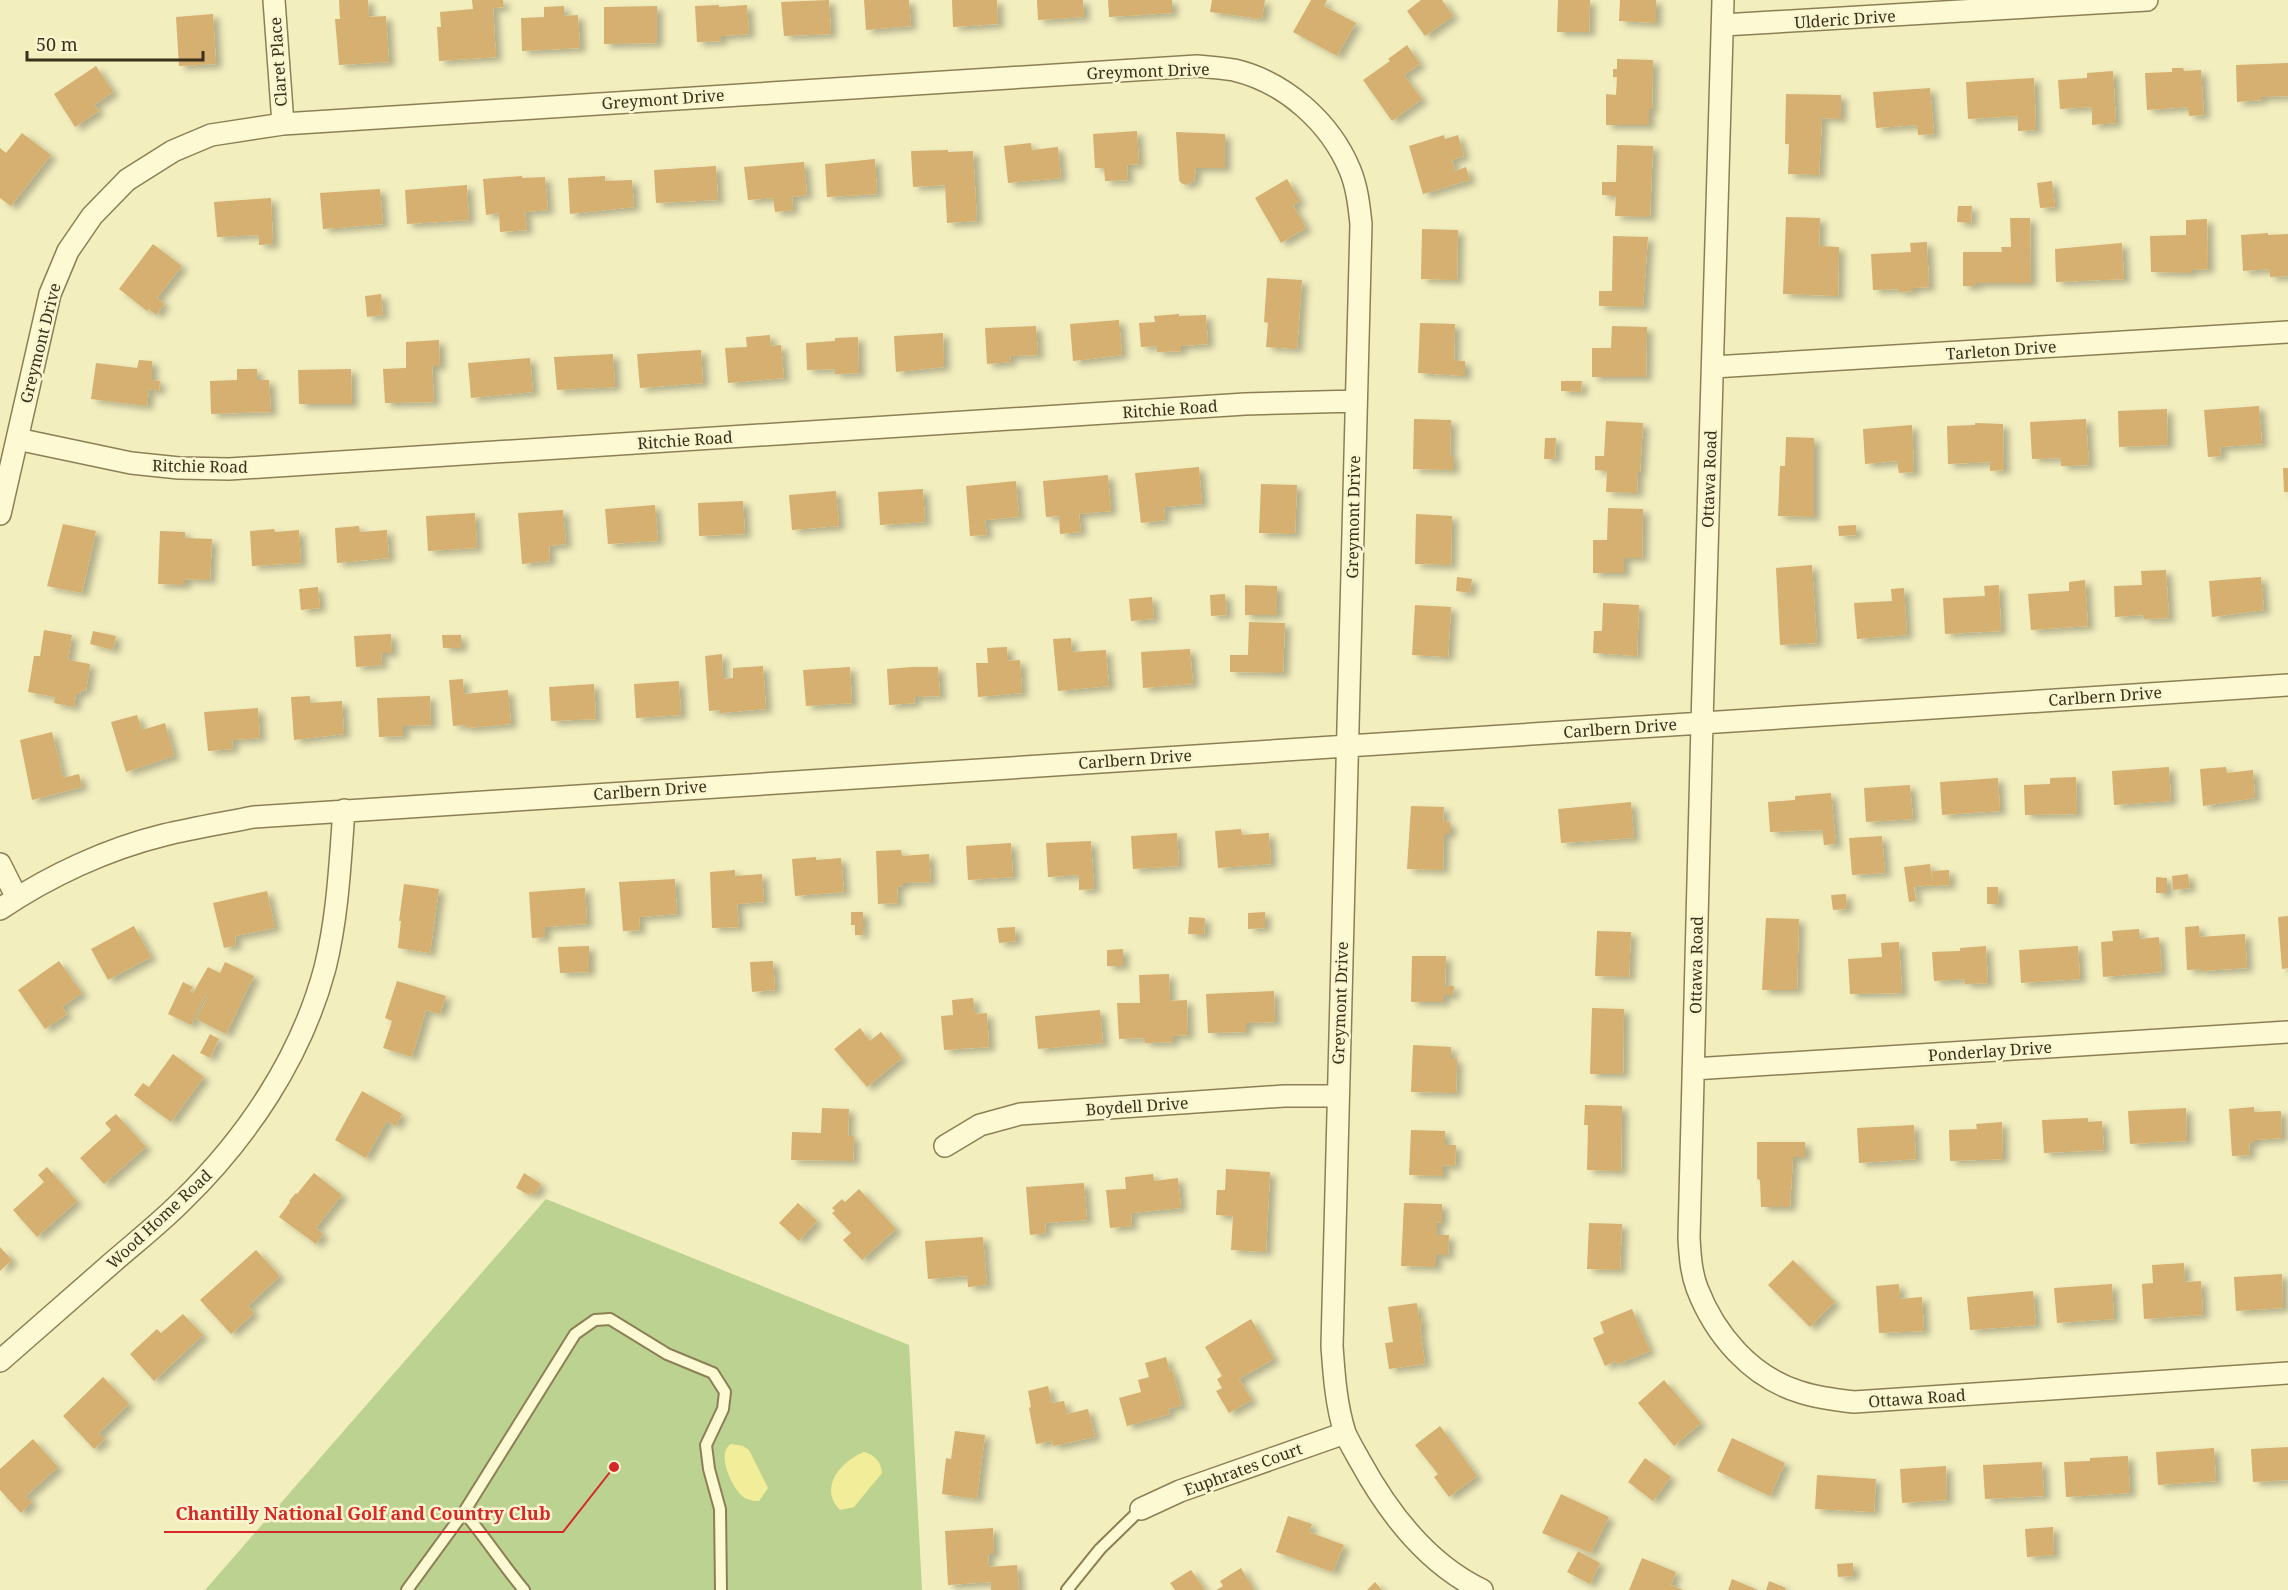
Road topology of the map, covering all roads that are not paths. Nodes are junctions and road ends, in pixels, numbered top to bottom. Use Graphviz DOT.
graph roads {
  1 [pos="274,0"];
  2 [pos="1723,0"];
  3 [pos="2147,0"];
  4 [pos="1723,25"];
  5 [pos="283,124"];
  6 [pos="2288,332"];
  7 [pos="1713,367"];
  8 [pos="1356,401"];
  9 [pos="17,439"];
  10 [pos="0,514"];
  11 [pos="2288,684"];
  12 [pos="1702,723"];
  13 [pos="1348,745"];
  14 [pos="344,810"];
  15 [pos="0,864"];
  16 [pos="9,903"];
  17 [pos="2288,1032"];
  18 [pos="1693,1069"];
  19 [pos="1337,1096"];
  20 [pos="945,1146"];
  21 [pos="0,1361"];
  22 [pos="2288,1373"];
  23 [pos="1345,1433"];
  24 [pos="1141,1509"];
  25 [pos="464,1512"];
  26 [pos="1476,1589"];
  27 [pos="407,1590"];
  28 [pos="524,1590"];
  29 [pos="722,1590"];
  30 [pos="1067,1590"];
  1 -- 5 [label="street, Claret Place"];
  2 -- 4 [label="street, Ottawa Road"];
  3 -- 4 [label="street, Ulderic Drive"];
  4 -- 7 [label="street, Ottawa Road"];
  5 -- 8 [label="street, Greymont Drive"];
  5 -- 9 [label="street, Greymont Drive"];
  6 -- 7 [label="street, Tarleton Drive"];
  7 -- 12 [label="street, Ottawa Road"];
  8 -- 9 [label="street, Ritchie Road"];
  8 -- 13 [label="street, Greymont Drive"];
  9 -- 10 [label="street, Greymont Drive"];
  11 -- 12 [label="street, Carlbern Drive"];
  12 -- 13 [label="street, Carlbern Drive"];
  12 -- 18 [label="street, Ottawa Road"];
  13 -- 14 [label="street, Carlbern Drive"];
  13 -- 19 [label="street, Greymont Drive"];
  14 -- 16 [label="street, Carlbern Drive"];
  14 -- 21 [label="street, Wood Home Road"];
  15 -- 16 [label="street"];
  17 -- 18 [label="street, Ponderlay Drive"];
  18 -- 22 [label="street, Ottawa Road"];
  19 -- 20 [label="street, Boydell Drive"];
  19 -- 23 [label="street, Greymont Drive"];
  23 -- 24 [label="street, Euphrates Court"];
  23 -- 26 [label="street, Greymont Drive"];
  24 -- 30 [label="lane"];
  25 -- 27 [label="lane"];
  25 -- 28 [label="lane"];
  25 -- 29 [label="lane"];
}
